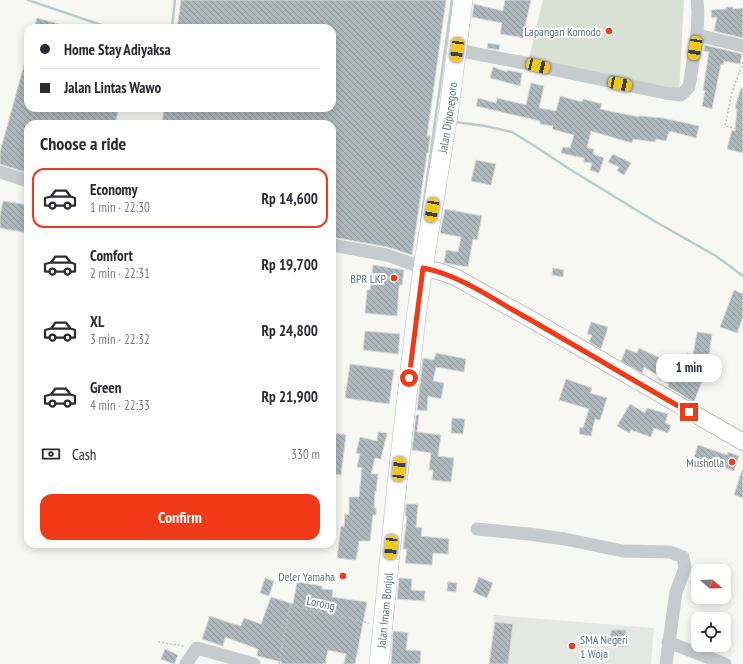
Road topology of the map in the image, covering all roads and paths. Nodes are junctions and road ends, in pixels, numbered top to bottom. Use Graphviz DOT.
graph roads {
  1 [pos="463,0"];
  2 [pos="697,0"];
  3 [pos="697,35"];
  4 [pos="743,46"];
  5 [pos="457,50"];
  6 [pos="743,62"];
  7 [pos="743,130"];
  8 [pos="0,172"];
  9 [pos="24,179"];
  10 [pos="336,246"];
  11 [pos="423,268"];
  12 [pos="699,358"];
  13 [pos="676,404"];
  14 [pos="743,442"];
  15 [pos="477,529"];
  16 [pos="383,626"];
  17 [pos="158,642"];
  18 [pos="668,642"];
  19 [pos="197,648"];
  20 [pos="186,664"];
  21 [pos="253,664"];
  22 [pos="279,664"];
  23 [pos="379,664"];
  24 [pos="666,664"];
  25 [pos="725,664"];
  1 -- 5 [label="highway, Jalan Diponegoro"];
  2 -- 3 [label="street"];
  3 -- 4 [label="street"];
  3 -- 5 [label="street"];
  5 -- 11 [label="highway, Jalan Diponegoro"];
  6 -- 7 [label="path"];
  8 -- 9 [label="street"];
  10 -- 11 [label="street"];
  11 -- 13 [label="main road"];
  11 -- 16 [label="highway, Jalan Imam Bonjol"];
  12 -- 13 [label="path"];
  13 -- 14 [label="main road"];
  15 -- 18 [label="street"];
  16 -- 22 [label="path, Lorong"];
  16 -- 23 [label="highway, Jalan Imam Bonjol"];
  17 -- 19 [label="path"];
  18 -- 24 [label="street"];
  18 -- 25 [label="street"];
  19 -- 20 [label="street"];
  19 -- 21 [label="street"];
}
